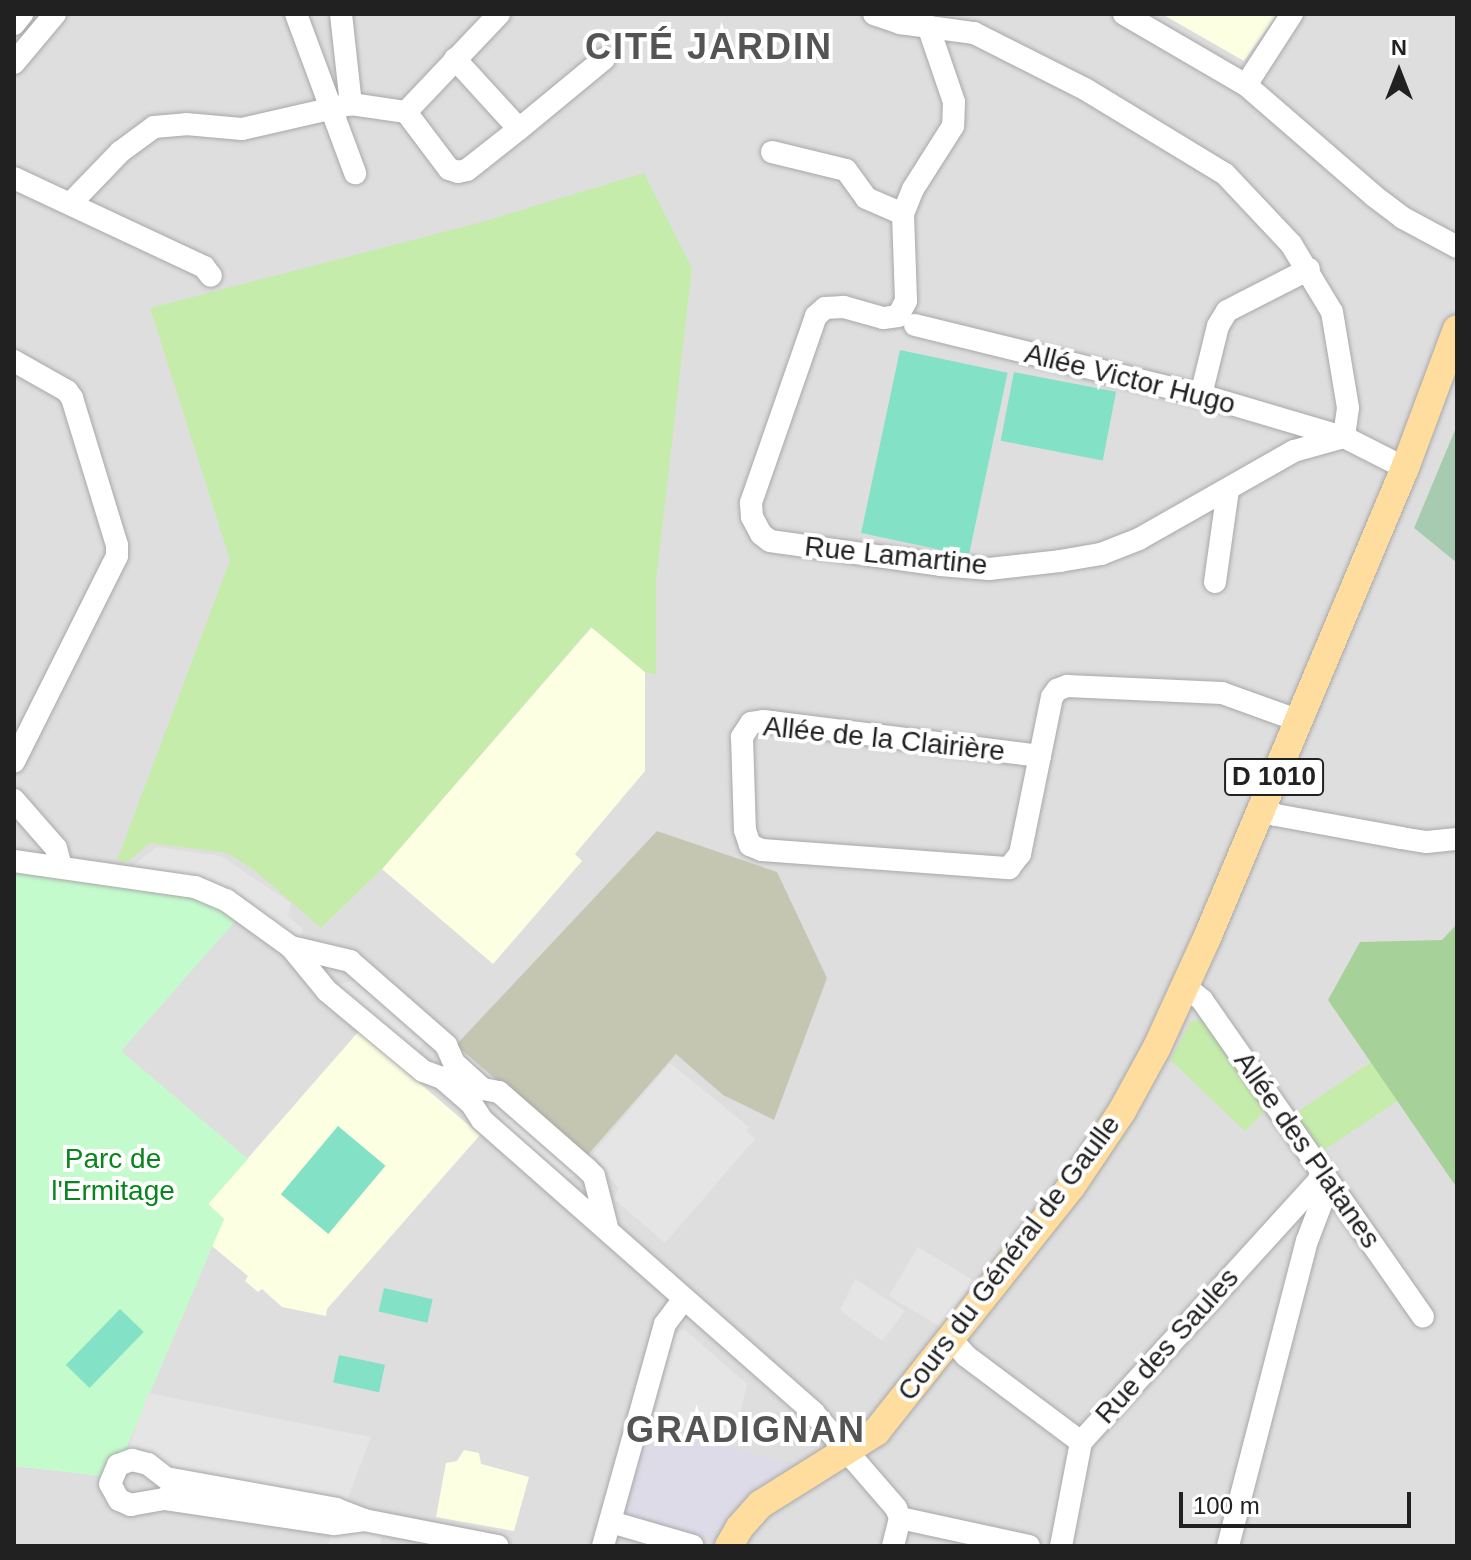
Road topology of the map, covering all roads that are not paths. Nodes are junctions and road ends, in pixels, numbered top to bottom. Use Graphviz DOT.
graph roads {
  1 [pos="22,14"];
  2 [pos="55,14"];
  3 [pos="296,14"];
  4 [pos="341,14"];
  5 [pos="499,14"];
  6 [pos="874,14"];
  7 [pos="1124,14"];
  8 [pos="1292,14"];
  9 [pos="14,24"];
  10 [pos="928,26"];
  11 [pos="455,59"];
  12 [pos="604,59"];
  13 [pos="14,63"];
  14 [pos="1246,85"];
  15 [pos="341,106"];
  16 [pos="406,112"];
  17 [pos="519,129"];
  18 [pos="772,152"];
  19 [pos="355,173"];
  20 [pos="14,178"];
  21 [pos="1374,196"];
  22 [pos="71,203"];
  23 [pos="903,214"];
  24 [pos="1457,237"];
  25 [pos="1457,247"];
  26 [pos="1457,261"];
  27 [pos="1309,269"];
  28 [pos="211,276"];
  29 [pos="825,308"];
  30 [pos="907,320"];
  31 [pos="1457,329"];
  32 [pos="14,361"];
  33 [pos="1457,368"];
  34 [pos="1201,395"];
  35 [pos="1344,437"];
  36 [pos="1405,468"];
  37 [pos="1228,489"];
  38 [pos="1215,582"];
  39 [pos="1297,720"];
  40 [pos="1040,756"];
  41 [pos="14,762"];
  42 [pos="14,800"];
  43 [pos="1261,807"];
  44 [pos="1457,839"];
  45 [pos="14,861"];
  46 [pos="61,867"];
  47 [pos="321,964"];
  48 [pos="1186,987"];
  49 [pos="1321,1170"];
  50 [pos="589,1198"];
  51 [pos="1280,1222"];
  52 [pos="1307,1241"];
  53 [pos="684,1299"];
  54 [pos="1423,1317"];
  55 [pos="950,1338"];
  56 [pos="1081,1442"];
  57 [pos="849,1452"];
  58 [pos="900,1518"];
  59 [pos="364,1520"];
  60 [pos="608,1532"];
  61 [pos="498,1546"];
  62 [pos="693,1546"];
  63 [pos="729,1546"];
  64 [pos="893,1546"];
  65 [pos="1029,1546"];
  66 [pos="1061,1546"];
  67 [pos="1228,1546"];
  1 -- 9 [label="street"];
  2 -- 13 [label="street"];
  3 -- 15 [label="street"];
  4 -- 15 [label="street"];
  5 -- 11 [label="street"];
  6 -- 10 [label="street"];
  7 -- 14 [label="street"];
  8 -- 14 [label="street"];
  10 -- 23 [label="street"];
  10 -- 27 [label="street"];
  11 -- 16 [label="street"];
  11 -- 17 [label="street"];
  12 -- 17 [label="street"];
  14 -- 21 [label="street"];
  15 -- 16 [label="street"];
  15 -- 19 [label="street"];
  15 -- 22 [label="street"];
  16 -- 17 [label="street"];
  18 -- 23 [label="street"];
  20 -- 22 [label="street"];
  21 -- 24 [label="street"];
  21 -- 25 [label="street"];
  21 -- 26 [label="street"];
  22 -- 28 [label="street"];
  23 -- 30 [label="street"];
  27 -- 34 [label="street"];
  27 -- 35 [label="street"];
  29 -- 30 [label="street, Allée Victor Hugo"];
  29 -- 37 [label="street, Rue Lamartine"];
  30 -- 34 [label="street, Allée Victor Hugo"];
  31 -- 36 [label="main road, Cours du Général de Gaulle / D 1010"];
  32 -- 41 [label="street"];
  33 -- 36 [label="main road, Cours du Général de Gaulle / D 1010"];
  34 -- 35 [label="street, Allée Victor Hugo"];
  35 -- 36 [label="street, Allée Victor Hugo"];
  35 -- 37 [label="street, Rue Lamartine"];
  36 -- 39 [label="main road, Cours du Général de Gaulle / D 1010"];
  37 -- 38 [label="street"];
  39 -- 40 [label="street, Allée de la Clairière"];
  39 -- 43 [label="main road, Cours du Général de Gaulle / D 1010"];
  40 -- 40 [label="street, Allée de la Clairière"];
  42 -- 46 [label="street"];
  43 -- 44 [label="street"];
  43 -- 48 [label="main road, Cours du Général de Gaulle / D 1010"];
  45 -- 46 [label="street"];
  46 -- 47 [label="street"];
  47 -- 50 [label="street"];
  47 -- 50 [label="street"];
  48 -- 49 [label="street, Allée des Platanes"];
  48 -- 55 [label="main road, Cours du Général de Gaulle / D 1010"];
  49 -- 51 [label="street, Rue des Saules"];
  49 -- 52 [label="street"];
  49 -- 54 [label="street, Allée des Platanes"];
  50 -- 53 [label="street"];
  51 -- 52 [label="street"];
  51 -- 56 [label="street, Rue des Saules"];
  52 -- 67 [label="street"];
  53 -- 57 [label="street"];
  53 -- 60 [label="street"];
  55 -- 56 [label="street"];
  55 -- 57 [label="main road, Cours du Général de Gaulle / D 1010"];
  56 -- 66 [label="street, Rue des Saules"];
  57 -- 58 [label="street"];
  57 -- 63 [label="main road, Cours du Général de Gaulle / D 1010"];
  58 -- 64 [label="street"];
  58 -- 65 [label="street"];
  59 -- 59 [label="street"];
  59 -- 61 [label="street"];
  60 -- 62 [label="street"];
}
